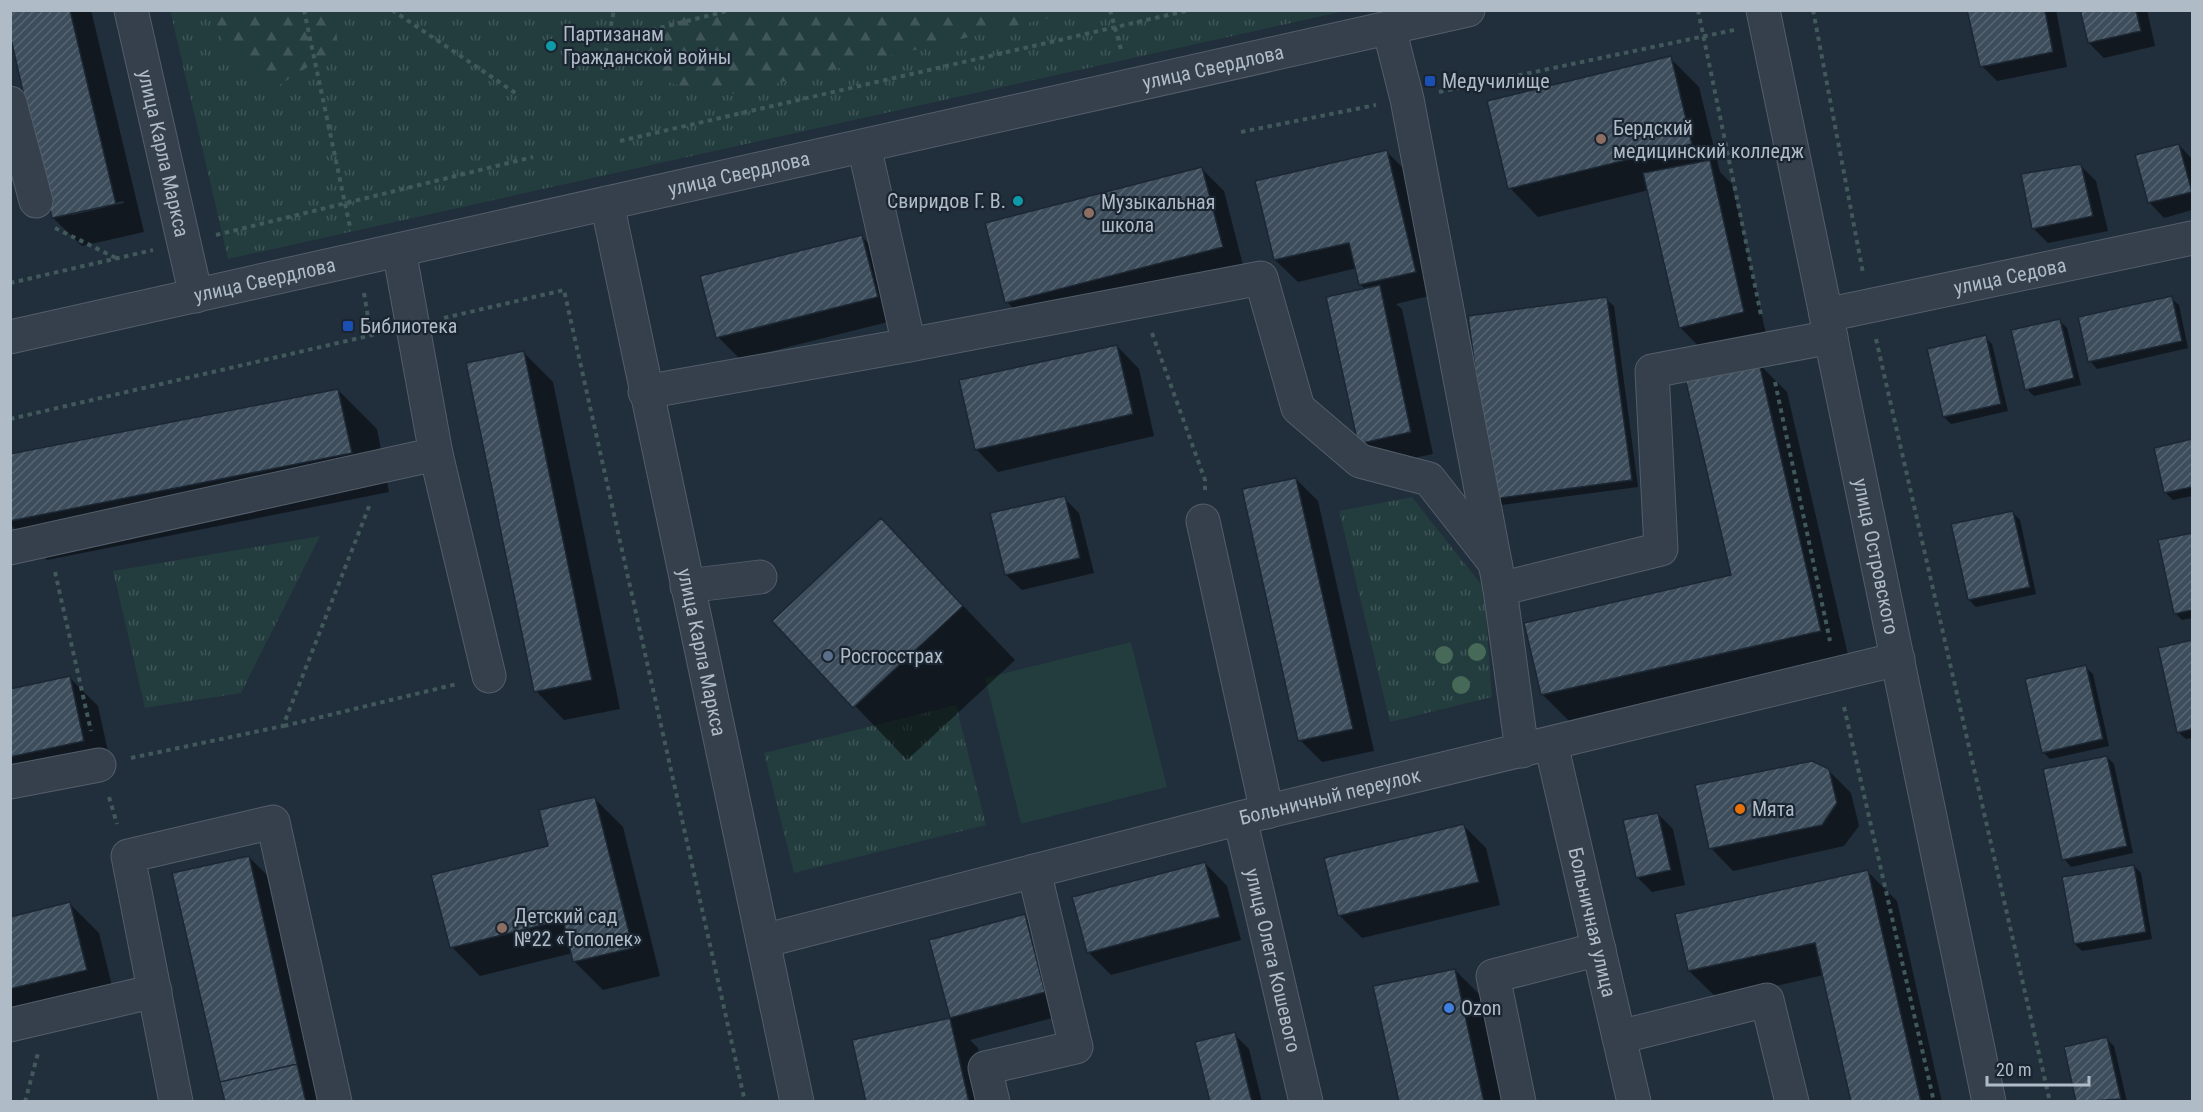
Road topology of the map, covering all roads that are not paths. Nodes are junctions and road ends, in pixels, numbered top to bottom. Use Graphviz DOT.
graph roads {
  1 [pos="131,10"];
  2 [pos="1468,10"];
  3 [pos="1763,10"];
  4 [pos="1389,28"];
  5 [pos="10,103"];
  6 [pos="16,143"];
  7 [pos="864,146"];
  8 [pos="36,201"];
  9 [pos="607,203"];
  10 [pos="2193,238"];
  11 [pos="399,250"];
  12 [pos="196,296"];
  13 [pos="1828,326"];
  14 [pos="10,337"];
  15 [pos="909,345"];
  16 [pos="645,392"];
  17 [pos="436,454"];
  18 [pos="1203,521"];
  19 [pos="10,548"];
  20 [pos="1498,576"];
  21 [pos="760,577"];
  22 [pos="687,586"];
  23 [pos="1898,659"];
  24 [pos="489,676"];
  25 [pos="1537,748"];
  26 [pos="99,765"];
  27 [pos="10,782"];
  28 [pos="1253,815"];
  29 [pos="1034,871"];
  30 [pos="763,941"];
  31 [pos="1599,949"];
  32 [pos="155,991"];
  33 [pos="10,1025"];
  34 [pos="1619,1037"];
  35 [pos="176,1101"];
  36 [pos="335,1101"];
  37 [pos="797,1101"];
  38 [pos="993,1101"];
  39 [pos="1306,1101"];
  40 [pos="1519,1101"];
  41 [pos="1634,1101"];
  42 [pos="1792,1101"];
  43 [pos="1989,1101"];
  1 -- 12 [label="street, улица Карла Маркса"];
  2 -- 4 [label="street, улица Свердлова"];
  3 -- 13 [label="street, улица Островского"];
  4 -- 7 [label="street, улица Свердлова"];
  4 -- 20 [label="street, Больничная улица"];
  5 -- 6 [label="street"];
  6 -- 8 [label="street"];
  7 -- 9 [label="street, улица Свердлова"];
  7 -- 15 [label="street"];
  9 -- 11 [label="street, улица Свердлова"];
  9 -- 16 [label="street, улица Карла Маркса"];
  10 -- 13 [label="street, улица Седова"];
  11 -- 12 [label="street, улица Свердлова"];
  11 -- 17 [label="street"];
  12 -- 14 [label="street, улица Свердлова"];
  13 -- 20 [label="street, улица Седова"];
  13 -- 23 [label="street, улица Островского"];
  15 -- 16 [label="street"];
  15 -- 20 [label="street"];
  16 -- 22 [label="street, улица Карла Маркса"];
  17 -- 19 [label="street"];
  17 -- 24 [label="street"];
  18 -- 28 [label="street, улица Олега Кошевого"];
  20 -- 25 [label="street, Больничная улица"];
  21 -- 22 [label="street"];
  22 -- 30 [label="street, улица Карла Маркса"];
  23 -- 25 [label="street, Больничный переулок"];
  23 -- 43 [label="street, улица Островского"];
  25 -- 28 [label="street, Больничный переулок"];
  25 -- 31 [label="street, Больничная улица"];
  26 -- 27 [label="street"];
  28 -- 29 [label="street, Больничный переулок"];
  28 -- 39 [label="street, улица Олега Кошевого"];
  29 -- 30 [label="street, Больничный переулок"];
  29 -- 38 [label="street"];
  30 -- 37 [label="street, улица Карла Маркса"];
  31 -- 34 [label="street, Больничная улица"];
  31 -- 40 [label="street"];
  32 -- 33 [label="street"];
  32 -- 35 [label="street"];
  32 -- 36 [label="street"];
  34 -- 41 [label="street, Больничная улица"];
  34 -- 42 [label="street"];
}
